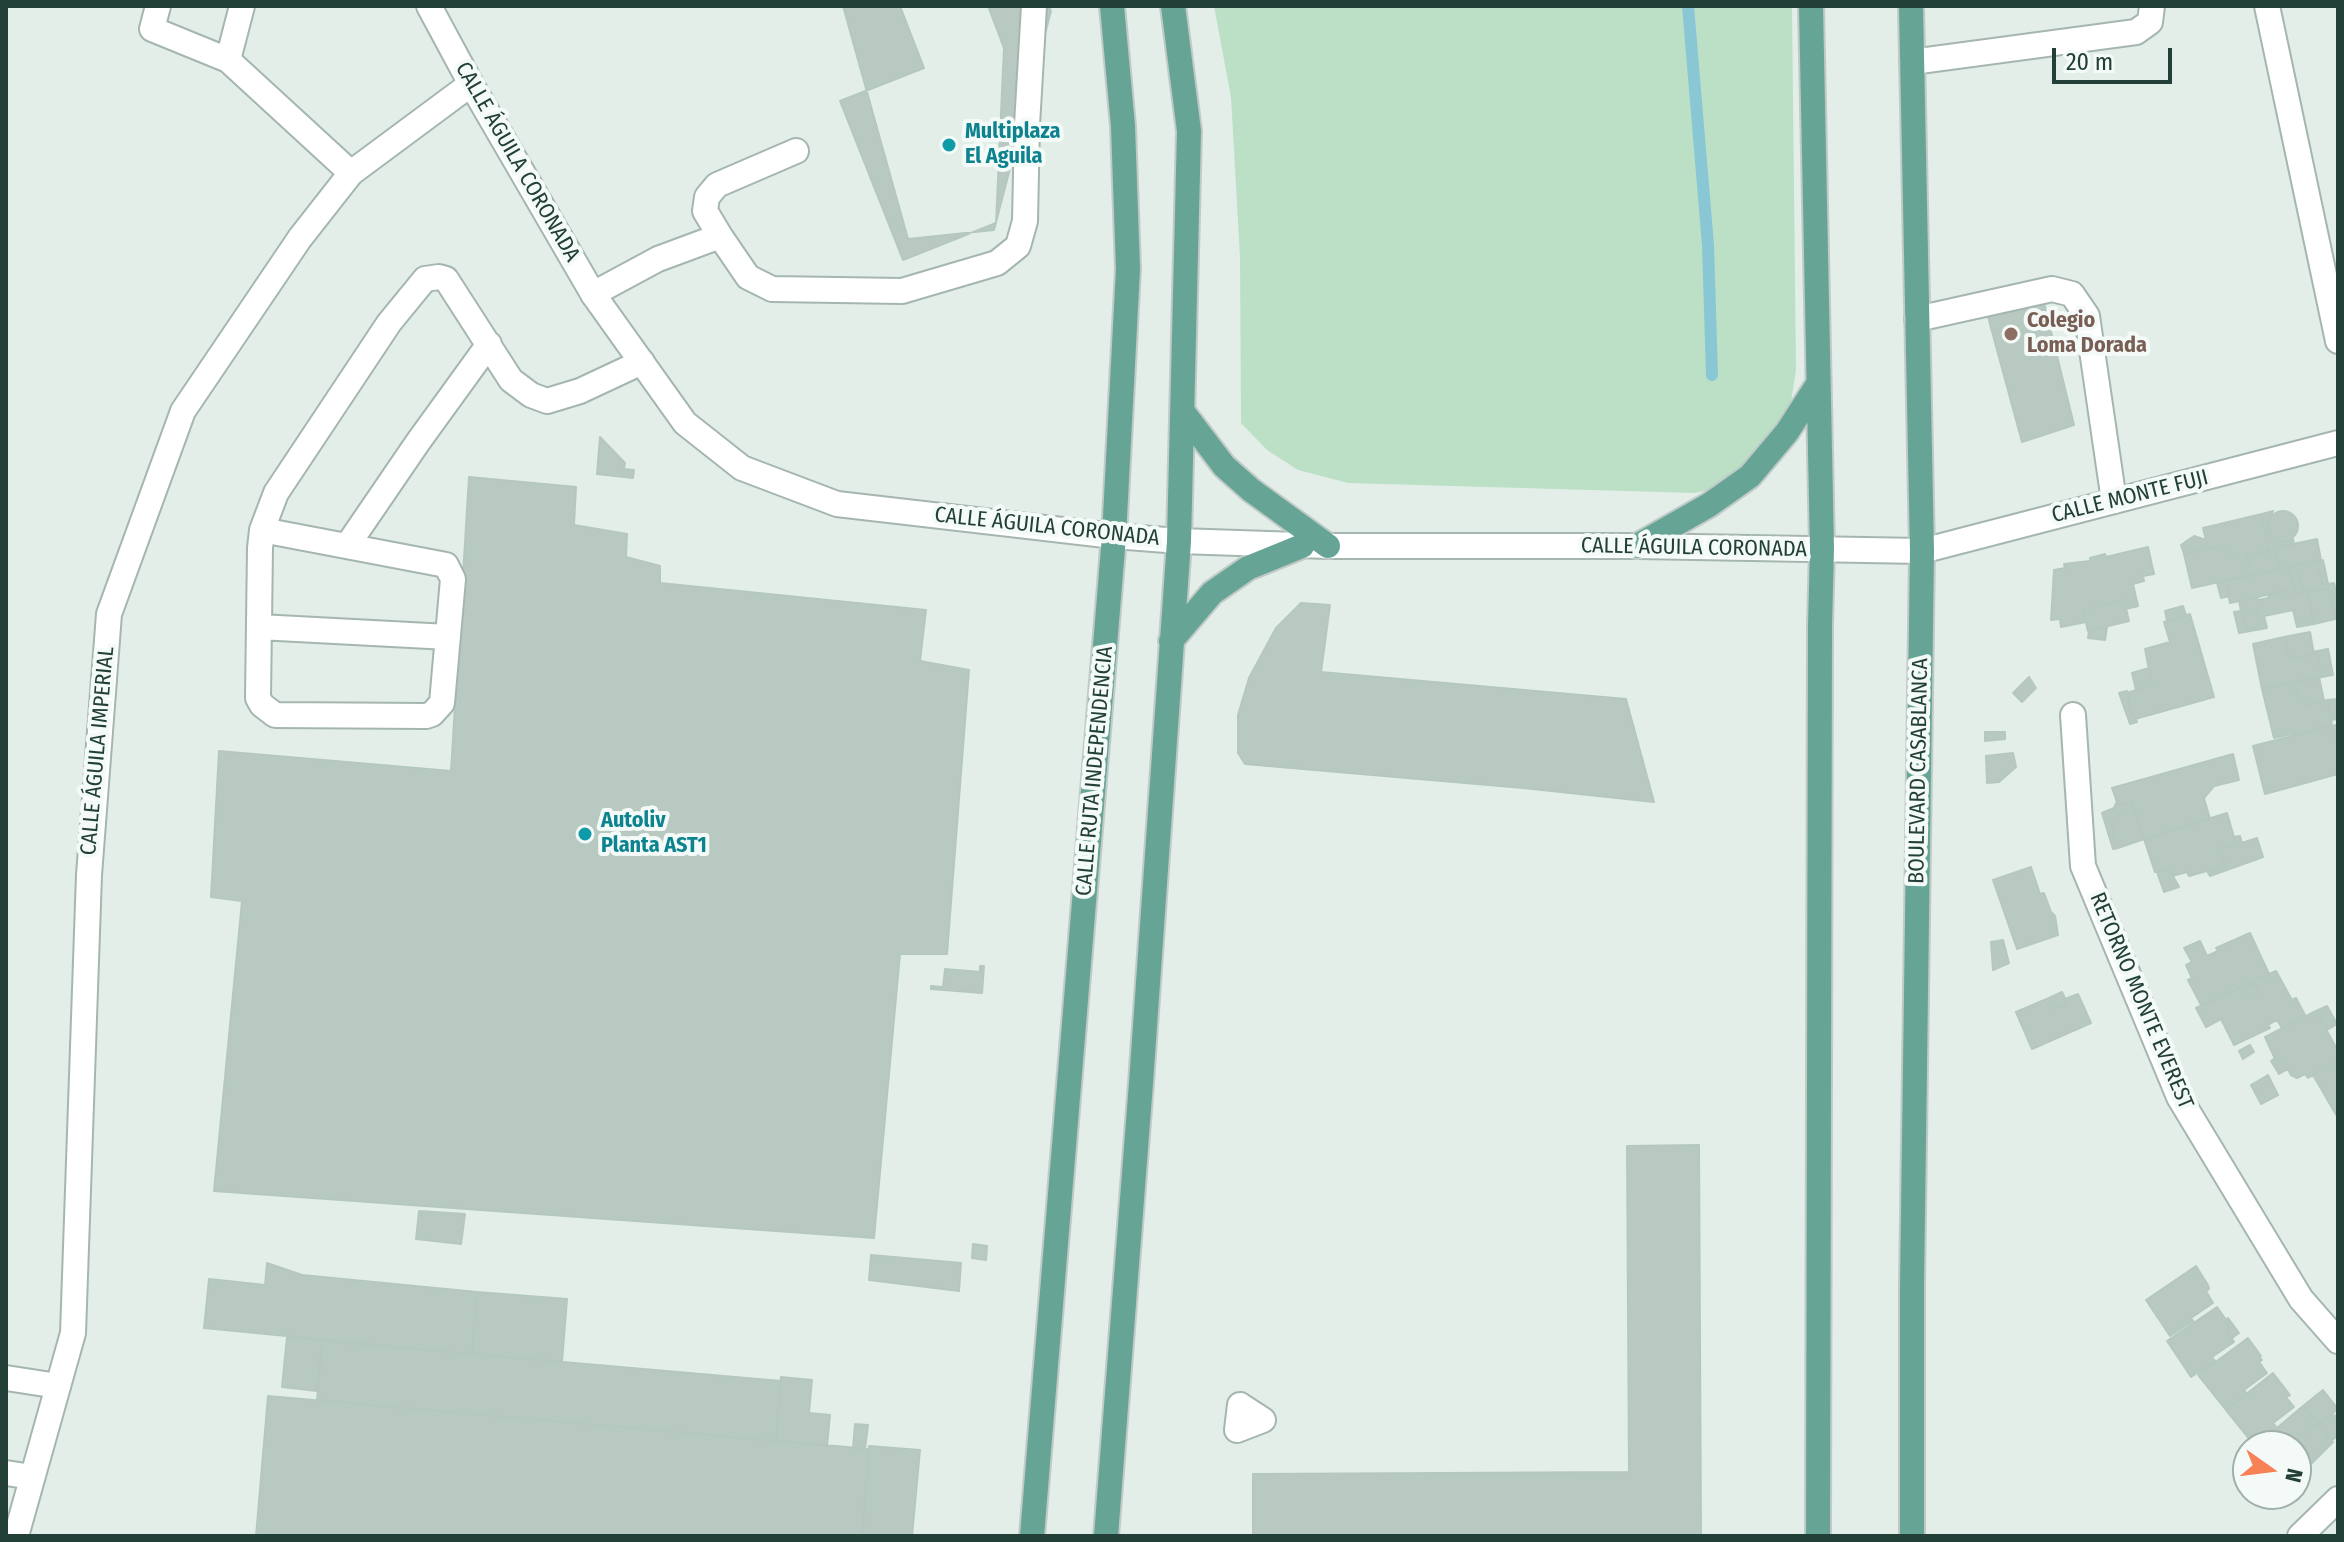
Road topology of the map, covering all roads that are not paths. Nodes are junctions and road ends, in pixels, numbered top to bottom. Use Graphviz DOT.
graph roads {
  1 [pos="158,6"];
  2 [pos="242,6"];
  3 [pos="429,6"];
  4 [pos="1034,6"];
  5 [pos="1112,6"];
  6 [pos="1173,6"];
  7 [pos="1811,6"];
  8 [pos="1911,6"];
  9 [pos="2152,6"];
  10 [pos="2267,6"];
  11 [pos="228,60"];
  12 [pos="1912,62"];
  13 [pos="471,84"];
  14 [pos="796,151"];
  15 [pos="351,173"];
  16 [pos="720,236"];
  17 [pos="593,294"];
  18 [pos="1917,319"];
  19 [pos="2338,341"];
  20 [pos="489,344"];
  21 [pos="642,362"];
  22 [pos="1818,384"];
  23 [pos="1183,412"];
  24 [pos="2338,443"];
  25 [pos="2114,501"];
  26 [pos="262,530"];
  27 [pos="1114,536"];
  28 [pos="1179,541"];
  29 [pos="347,546"];
  30 [pos="1302,546"];
  31 [pos="1328,546"];
  32 [pos="1637,546"];
  33 [pos="1822,549"];
  34 [pos="1922,551"];
  35 [pos="259,627"];
  36 [pos="448,637"];
  37 [pos="1171,641"];
  38 [pos="2073,715"];
  39 [pos="2338,1341"];
  40 [pos="6,1378"];
  41 [pos="58,1386"];
  42 [pos="1240,1405"];
  43 [pos="1237,1430"];
  44 [pos="6,1473"];
  45 [pos="32,1477"];
  46 [pos="2338,1499"];
  47 [pos="16,1536"];
  48 [pos="1032,1536"];
  49 [pos="1106,1536"];
  50 [pos="1818,1536"];
  51 [pos="1912,1536"];
  52 [pos="2300,1536"];
  1 -- 11 [label="street"];
  2 -- 11 [label="street"];
  3 -- 13 [label="street, CALLE ÁGUILA CORONADA"];
  4 -- 16 [label="street"];
  5 -- 27 [label="main road, CALLE RUTA INDEPENDENCIA"];
  6 -- 23 [label="main road"];
  7 -- 22 [label="main road"];
  8 -- 12 [label="main road, BOULEVARD CASABLANCA"];
  9 -- 12 [label="street"];
  10 -- 19 [label="street"];
  11 -- 15 [label="street"];
  12 -- 18 [label="main road, BOULEVARD CASABLANCA"];
  13 -- 15 [label="street, CALLE ÁGUILA IMPERIAL"];
  13 -- 17 [label="street, CALLE ÁGUILA CORONADA"];
  14 -- 16 [label="street"];
  15 -- 41 [label="street, CALLE ÁGUILA IMPERIAL"];
  16 -- 17 [label="street"];
  17 -- 21 [label="street, CALLE ÁGUILA CORONADA"];
  18 -- 25 [label="street"];
  18 -- 34 [label="main road, BOULEVARD CASABLANCA"];
  20 -- 21 [label="street"];
  20 -- 26 [label="street"];
  20 -- 29 [label="street"];
  21 -- 27 [label="street, CALLE ÁGUILA CORONADA"];
  22 -- 32 [label="main road"];
  22 -- 33 [label="main road"];
  23 -- 28 [label="main road"];
  23 -- 31 [label="main road"];
  24 -- 25 [label="street, CALLE MONTE FUJI"];
  25 -- 34 [label="street, CALLE MONTE FUJI"];
  26 -- 29 [label="street"];
  26 -- 35 [label="street"];
  27 -- 28 [label="street, CALLE ÁGUILA CORONADA"];
  27 -- 48 [label="main road, CALLE RUTA INDEPENDENCIA"];
  28 -- 30 [label="street, CALLE ÁGUILA CORONADA"];
  28 -- 37 [label="main road"];
  29 -- 36 [label="street"];
  30 -- 31 [label="street, CALLE ÁGUILA CORONADA"];
  30 -- 37 [label="main road"];
  31 -- 32 [label="street, CALLE ÁGUILA CORONADA"];
  32 -- 33 [label="street, CALLE ÁGUILA CORONADA"];
  33 -- 34 [label="street, CALLE ÁGUILA CORONADA"];
  33 -- 50 [label="main road"];
  34 -- 51 [label="main road, BOULEVARD CASABLANCA"];
  35 -- 36 [label="street"];
  35 -- 36 [label="street"];
  37 -- 49 [label="main road"];
  38 -- 39 [label="street, RETORNO MONTE EVEREST"];
  40 -- 41 [label="street"];
  41 -- 45 [label="street, CALLE ÁGUILA IMPERIAL"];
  42 -- 43 [label="street"];
  44 -- 45 [label="street"];
  45 -- 47 [label="street, CALLE ÁGUILA IMPERIAL"];
  46 -- 52 [label="street"];
}
